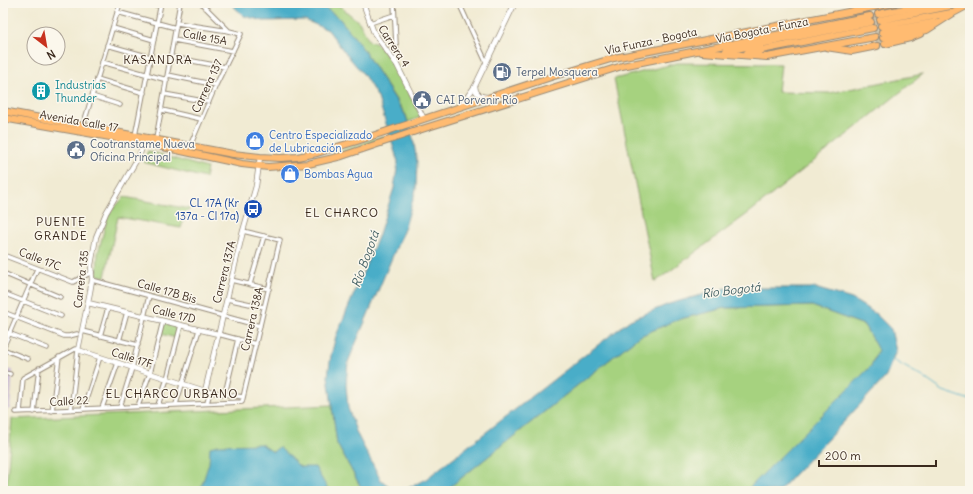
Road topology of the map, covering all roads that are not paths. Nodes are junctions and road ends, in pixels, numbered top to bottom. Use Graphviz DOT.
graph roads {
  1 [pos="120,3"];
  2 [pos="150,3"];
  3 [pos="180,3"];
  4 [pos="201,3"];
  5 [pos="370,3"];
  6 [pos="394,3"];
  7 [pos="460,3"];
  8 [pos="515,3"];
  9 [pos="894,3"];
  10 [pos="936,3"];
  11 [pos="951,3"];
  12 [pos="363,4"];
  13 [pos="160,5"];
  14 [pos="967,5"];
  15 [pos="118,12"];
  16 [pos="955,12"];
  17 [pos="394,15"];
  18 [pos="948,16"];
  19 [pos="941,21"];
  20 [pos="177,22"];
  21 [pos="157,23"];
  22 [pos="370,23"];
  23 [pos="935,25"];
  24 [pos="113,28"];
  25 [pos="176,28"];
  26 [pos="881,29"];
  27 [pos="927,30"];
  28 [pos="229,31"];
  29 [pos="873,31"];
  30 [pos="154,40"];
  31 [pos="174,40"];
  32 [pos="107,45"];
  33 [pos="823,47"];
  34 [pos="233,51"];
  35 [pos="696,52"];
  36 [pos="703,52"];
  37 [pos="716,52"];
  38 [pos="730,53"];
  39 [pos="740,54"];
  40 [pos="752,55"];
  41 [pos="761,56"];
  42 [pos="150,57"];
  43 [pos="171,57"];
  44 [pos="102,62"];
  45 [pos="486,62"];
  46 [pos="397,65"];
  47 [pos="588,65"];
  48 [pos="225,67"];
  49 [pos="147,75"];
  50 [pos="168,75"];
  51 [pos="591,75"];
  52 [pos="97,80"];
  53 [pos="167,80"];
  54 [pos="216,85"];
  55 [pos="475,86"];
  56 [pos="144,93"];
  57 [pos="164,94"];
  58 [pos="92,96"];
  59 [pos="489,97"];
  60 [pos="209,102"];
  61 [pos="120,105"];
  62 [pos="460,107"];
  63 [pos="162,110"];
  64 [pos="3,111"];
  65 [pos="3,118"];
  66 [pos="202,118"];
  67 [pos="424,119"];
  68 [pos="83,126"];
  69 [pos="382,133"];
  70 [pos="136,136"];
  71 [pos="156,139"];
  72 [pos="145,140"];
  73 [pos="385,142"];
  74 [pos="190,146"];
  75 [pos="325,151"];
  76 [pos="260,158"];
  77 [pos="327,160"];
  78 [pos="259,166"];
  79 [pos="243,231"];
  80 [pos="264,236"];
  81 [pos="3,254"];
  82 [pos="37,269"];
  83 [pos="92,272"];
  84 [pos="3,273"];
  85 [pos="92,280"];
  86 [pos="231,280"];
  87 [pos="250,284"];
  88 [pos="30,285"];
  89 [pos="269,289"];
  90 [pos="3,293"];
  91 [pos="149,296"];
  92 [pos="60,297"];
  93 [pos="227,299"];
  94 [pos="24,301"];
  95 [pos="88,303"];
  96 [pos="264,307"];
  97 [pos="108,308"];
  98 [pos="3,312"];
  99 [pos="127,312"];
  100 [pos="61,316"];
  101 [pos="144,316"];
  102 [pos="222,316"];
  103 [pos="16,317"];
  104 [pos="164,321"];
  105 [pos="181,325"];
  106 [pos="260,326"];
  107 [pos="199,330"];
  108 [pos="3,331"];
  109 [pos="80,332"];
  110 [pos="9,334"];
  111 [pos="218,334"];
  112 [pos="100,336"];
  113 [pos="238,339"];
  114 [pos="119,341"];
  115 [pos="256,344"];
  116 [pos="138,346"];
  117 [pos="47,348"];
  118 [pos="3,349"];
  119 [pos="78,350"];
  120 [pos="59,357"];
  121 [pos="100,357"];
  122 [pos="28,359"];
  123 [pos="118,363"];
  124 [pos="40,368"];
  125 [pos="132,368"];
  126 [pos="3,373"];
  127 [pos="150,373"];
  128 [pos="10,374"];
  129 [pos="168,379"];
  130 [pos="183,384"];
  131 [pos="204,391"];
  132 [pos="210,392"];
  133 [pos="225,394"];
  134 [pos="243,400"];
  135 [pos="207,403"];
  136 [pos="176,404"];
  137 [pos="158,405"];
  138 [pos="138,406"];
  139 [pos="120,407"];
  140 [pos="102,408"];
  141 [pos="83,409"];
  142 [pos="71,410"];
  143 [pos="52,411"];
  144 [pos="34,412"];
  1 -- 15 [label="street"];
  2 -- 13 [label="street"];
  3 -- 20 [label="street"];
  4 -- 28 [label="street"];
  5 -- 12 [label="street"];
  6 -- 17 [label="street"];
  7 -- 45 [label="street"];
  8 -- 45 [label="street"];
  9 -- 47 [label="main road, Vía Funza - Bogota"];
  10 -- 26 [label="main road"];
  11 -- 26 [label="main road"];
  12 -- 22 [label="street, Carrera 4"];
  13 -- 21 [label="street"];
  14 -- 16 [label="main road"];
  14 -- 26 [label="main road"];
  15 -- 21 [label="street"];
  15 -- 24 [label="street"];
  16 -- 18 [label="main road"];
  16 -- 26 [label="main road"];
  17 -- 22 [label="street"];
  17 -- 46 [label="street"];
  18 -- 19 [label="main road"];
  18 -- 26 [label="main road"];
  19 -- 23 [label="main road"];
  19 -- 26 [label="main road"];
  20 -- 25 [label="street"];
  20 -- 28 [label="street"];
  21 -- 25 [label="street"];
  21 -- 30 [label="street"];
  22 -- 46 [label="street, Carrera 4"];
  23 -- 26 [label="main road"];
  23 -- 27 [label="main road"];
  24 -- 30 [label="street"];
  24 -- 32 [label="street"];
  25 -- 31 [label="street"];
  26 -- 27 [label="main road"];
  26 -- 27 [label="main road"];
  28 -- 34 [label="street, Carrera 137"];
  29 -- 33 [label="main road, Vía Bogota - Funza"];
  29 -- 33 [label="main road, Vía Bogota - Funza"];
  29 -- 35 [label="main road, Vía Bogota - Funza"];
  29 -- 36 [label="main road, Vía Bogota - Funza"];
  29 -- 37 [label="main road, Vía Bogota - Funza"];
  29 -- 38 [label="main road, Vía Bogota - Funza"];
  29 -- 39 [label="main road, Vía Bogota - Funza"];
  29 -- 40 [label="main road, Vía Bogota - Funza"];
  29 -- 41 [label="main road, Vía Bogota - Funza"];
  30 -- 42 [label="street"];
  31 -- 34 [label="street, Calle 15A"];
  31 -- 43 [label="street"];
  32 -- 42 [label="street"];
  32 -- 44 [label="street"];
  33 -- 41 [label="main road, Vía Bogota - Funza"];
  34 -- 48 [label="street, Carrera 137"];
  35 -- 36 [label="main road, Vía Bogota - Funza"];
  35 -- 51 [label="main road, Vía Bogota - Funza"];
  36 -- 37 [label="main road, Vía Bogota - Funza"];
  37 -- 38 [label="main road, Vía Bogota - Funza"];
  38 -- 39 [label="main road, Vía Bogota - Funza"];
  39 -- 40 [label="main road, Vía Bogota - Funza"];
  40 -- 41 [label="main road, Vía Bogota - Funza"];
  42 -- 49 [label="street"];
  43 -- 48 [label="street"];
  43 -- 50 [label="street"];
  44 -- 49 [label="street"];
  44 -- 52 [label="street"];
  45 -- 55 [label="street"];
  46 -- 67 [label="street, Carrera 4"];
  47 -- 51 [label="main road"];
  47 -- 59 [label="main road, Vía Funza - Bogota"];
  48 -- 54 [label="street, Carrera 137"];
  49 -- 53 [label="street"];
  49 -- 56 [label="street"];
  50 -- 53 [label="street"];
  50 -- 54 [label="street"];
  51 -- 73 [label="main road, Vía Bogota - Funza"];
  52 -- 56 [label="street"];
  52 -- 58 [label="street"];
  53 -- 57 [label="street"];
  54 -- 60 [label="street, Carrera 137"];
  55 -- 59 [label="street"];
  55 -- 62 [label="street"];
  56 -- 70 [label="street"];
  57 -- 60 [label="street"];
  57 -- 63 [label="street"];
  58 -- 61 [label="street"];
  58 -- 68 [label="street"];
  59 -- 62 [label="main road, Vía Funza - Bogota"];
  60 -- 66 [label="street, Carrera 137"];
  62 -- 67 [label="main road, Vía Funza - Bogota"];
  63 -- 66 [label="street"];
  63 -- 71 [label="street"];
  64 -- 68 [label="main road, Avenida Calle 17"];
  65 -- 72 [label="main road, Avenida Calle 17"];
  66 -- 74 [label="street, Carrera 137"];
  67 -- 69 [label="main road, Vía Funza - Bogota"];
  68 -- 70 [label="main road, Avenida Calle 17"];
  69 -- 75 [label="main road, Avenida Calle 17"];
  70 -- 72 [label="main road, Avenida Calle 17"];
  71 -- 72 [label="main road, Avenida Calle 17"];
  71 -- 74 [label="main road, Avenida Calle 17"];
  72 -- 78 [label="main road, Avenida Calle 17"];
  72 -- 83 [label="street, Carrera 135"];
  73 -- 77 [label="main road, Avenida Calle 17"];
  74 -- 76 [label="main road, Avenida Calle 17"];
  75 -- 76 [label="main road, Avenida Calle 17"];
  75 -- 77 [label="main road"];
  76 -- 78 [label="street, Carrera 137A"];
  77 -- 78 [label="main road, Avenida Calle 17"];
  78 -- 79 [label="street, Carrera 137A"];
  79 -- 80 [label="street"];
  79 -- 86 [label="street, Carrera 137A"];
  80 -- 87 [label="street"];
  80 -- 89 [label="street, Carrera 138A"];
  81 -- 82 [label="street, Calle 17C"];
  82 -- 83 [label="street, Calle 17C"];
  82 -- 88 [label="street"];
  83 -- 85 [label="street, Carrera 135"];
  84 -- 88 [label="street"];
  85 -- 91 [label="street, Calle 17B Bis"];
  85 -- 95 [label="street, Carrera 135"];
  86 -- 87 [label="street"];
  86 -- 93 [label="street, Carrera 137A"];
  87 -- 89 [label="street"];
  88 -- 92 [label="street"];
  88 -- 94 [label="street"];
  89 -- 96 [label="street, Carrera 138A"];
  90 -- 94 [label="street"];
  91 -- 101 [label="street"];
  91 -- 102 [label="street, Calle 17B Bis"];
  93 -- 96 [label="street"];
  93 -- 102 [label="street, Carrera 137A"];
  94 -- 100 [label="street"];
  94 -- 103 [label="street"];
  95 -- 97 [label="street, Calle 17D"];
  95 -- 109 [label="street, Carrera 135"];
  96 -- 106 [label="street, Carrera 138A"];
  97 -- 99 [label="street, Calle 17D"];
  97 -- 112 [label="street"];
  98 -- 103 [label="street"];
  99 -- 101 [label="street, Calle 17D"];
  99 -- 114 [label="street"];
  101 -- 104 [label="street, Calle 17D"];
  101 -- 116 [label="street"];
  102 -- 106 [label="street, Calle 17B Bis"];
  102 -- 111 [label="street, Carrera 137A"];
  103 -- 109 [label="street"];
  103 -- 110 [label="street"];
  104 -- 105 [label="street, Calle 17D"];
  104 -- 127 [label="street"];
  105 -- 107 [label="street, Calle 17D"];
  105 -- 129 [label="street"];
  106 -- 115 [label="street, Carrera 138A"];
  107 -- 111 [label="street, Calle 17D"];
  107 -- 130 [label="street"];
  108 -- 110 [label="street"];
  109 -- 112 [label="street"];
  109 -- 119 [label="street, Carrera 135"];
  110 -- 117 [label="street"];
  110 -- 118 [label="street"];
  111 -- 113 [label="street, Calle 17D"];
  111 -- 131 [label="street, Carrera 137A"];
  112 -- 114 [label="street"];
  113 -- 115 [label="street, Calle 17D"];
  113 -- 133 [label="street"];
  114 -- 116 [label="street"];
  115 -- 134 [label="street, Carrera 138A"];
  116 -- 125 [label="street"];
  118 -- 122 [label="street"];
  119 -- 120 [label="street"];
  119 -- 121 [label="street, Calle 17F"];
  119 -- 142 [label="street, Carrera 135"];
  120 -- 124 [label="street"];
  120 -- 143 [label="street"];
  121 -- 123 [label="street, Calle 17F"];
  121 -- 141 [label="street"];
  123 -- 125 [label="street, Calle 17F"];
  123 -- 140 [label="street"];
  124 -- 144 [label="street"];
  124 -- 144 [label="street, Calle 22"];
  125 -- 127 [label="street, Calle 17F"];
  125 -- 139 [label="street"];
  126 -- 128 [label="street"];
  127 -- 129 [label="street, Calle 17F"];
  127 -- 138 [label="street"];
  129 -- 130 [label="street, Calle 17F"];
  129 -- 137 [label="street"];
  130 -- 131 [label="street, Calle 17F"];
  130 -- 136 [label="street"];
  131 -- 132 [label="street, Calle 17F"];
  132 -- 133 [label="street, Calle 17F"];
  132 -- 135 [label="street"];
  133 -- 134 [label="street, Calle 17F"];
  134 -- 135 [label="street, Calle 22"];
  135 -- 136 [label="street, Calle 22"];
  136 -- 137 [label="street, Calle 22"];
  137 -- 138 [label="street, Calle 22"];
  138 -- 139 [label="street, Calle 22"];
  139 -- 140 [label="street, Calle 22"];
  140 -- 141 [label="street, Calle 22"];
  141 -- 142 [label="street, Calle 22"];
  142 -- 143 [label="street, Calle 22"];
  143 -- 144 [label="street, Calle 22"];
}
